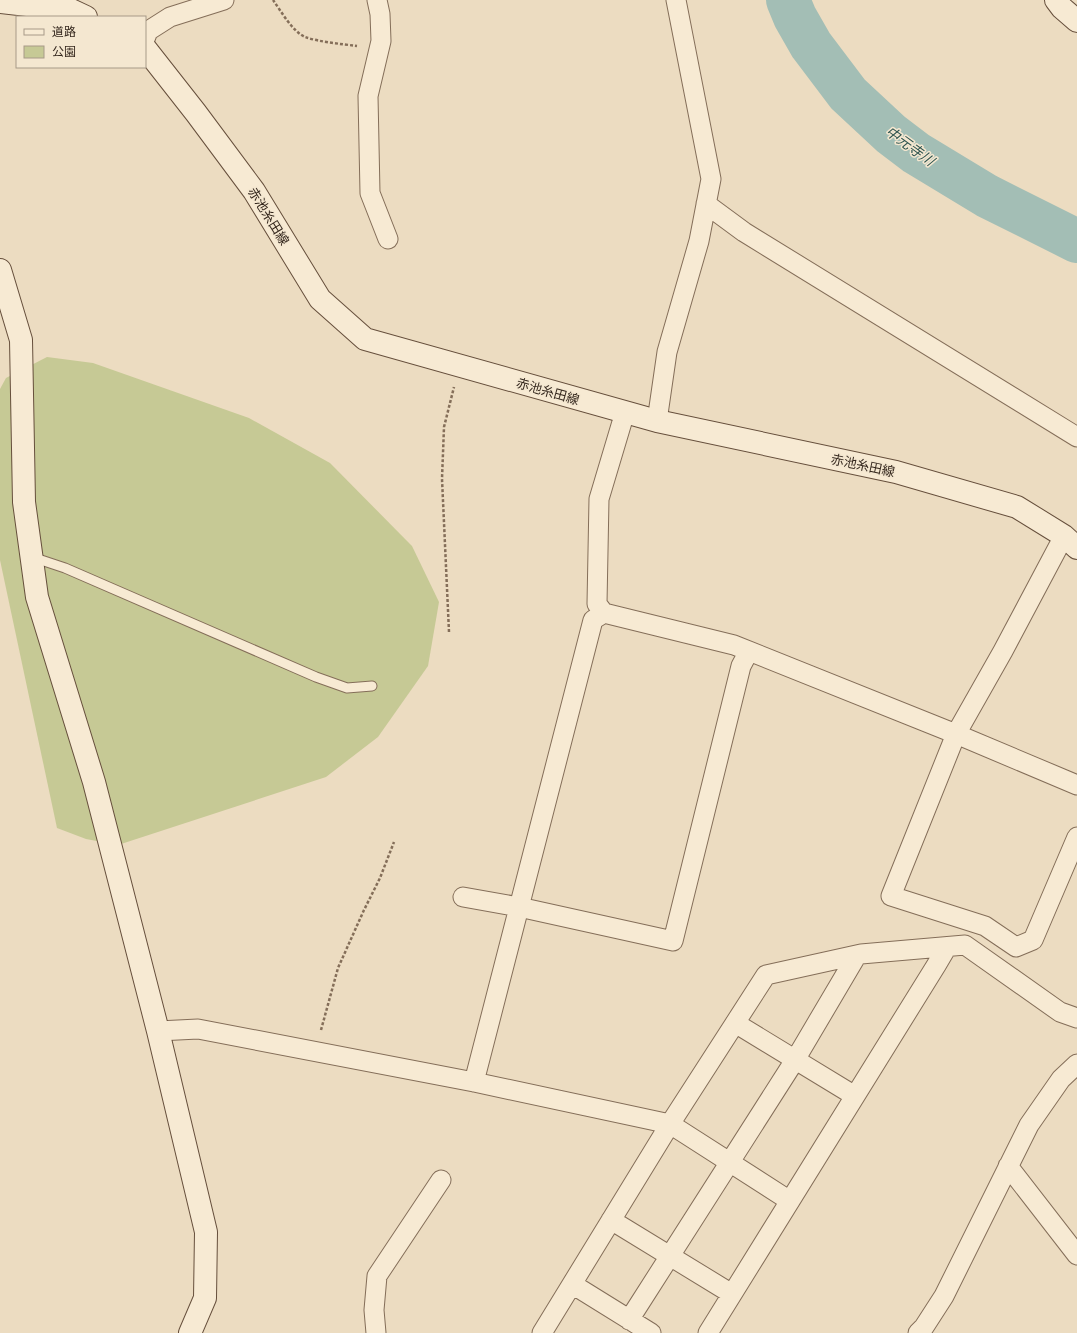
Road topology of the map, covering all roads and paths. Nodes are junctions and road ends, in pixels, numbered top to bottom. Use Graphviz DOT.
graph roads {
  1 [pos="224,0"];
  2 [pos="273,0"];
  3 [pos="377,0"];
  4 [pos="676,0"];
  5 [pos="1056,0"];
  6 [pos="0,2"];
  7 [pos="84,16"];
  8 [pos="1077,21"];
  9 [pos="146,36"];
  10 [pos="146,49"];
  11 [pos="379,49"];
  12 [pos="706,204"];
  13 [pos="388,239"];
  14 [pos="0,270"];
  15 [pos="459,365"];
  16 [pos="625,412"];
  17 [pos="658,421"];
  18 [pos="1077,437"];
  19 [pos="1070,542"];
  20 [pos="32,557"];
  21 [pos="604,613"];
  22 [pos="449,632"];
  23 [pos="749,651"];
  24 [pos="372,686"];
  25 [pos="956,734"];
  26 [pos="1077,785"];
  27 [pos="1077,837"];
  28 [pos="394,842"];
  29 [pos="463,897"];
  30 [pos="519,907"];
  31 [pos="947,947"];
  32 [pos="857,955"];
  33 [pos="1077,1018"];
  34 [pos="735,1023"];
  35 [pos="158,1030"];
  36 [pos="315,1052"];
  37 [pos="795,1060"];
  38 [pos="1077,1064"];
  39 [pos="474,1082"];
  40 [pos="855,1096"];
  41 [pos="670,1124"];
  42 [pos="730,1162"];
  43 [pos="1008,1166"];
  44 [pos="441,1180"];
  45 [pos="790,1201"];
  46 [pos="611,1220"];
  47 [pos="1077,1255"];
  48 [pos="669,1256"];
  49 [pos="572,1284"];
  50 [pos="732,1294"];
  51 [pos="630,1320"];
  52 [pos="190,1333"];
  53 [pos="376,1333"];
  54 [pos="542,1333"];
  55 [pos="651,1333"];
  56 [pos="708,1333"];
  57 [pos="918,1333"];
  1 -- 9 [label="street"];
  2 -- 11 [label="path"];
  3 -- 11 [label="street"];
  4 -- 12 [label="street"];
  5 -- 8 [label="main road"];
  6 -- 7 [label="main road"];
  10 -- 15 [label="main road, 赤池糸田線"];
  11 -- 13 [label="street"];
  12 -- 17 [label="street"];
  12 -- 18 [label="street"];
  14 -- 20 [label="main road"];
  15 -- 16 [label="main road, 赤池糸田線"];
  15 -- 22 [label="path"];
  16 -- 17 [label="main road, 赤池糸田線"];
  16 -- 21 [label="street"];
  17 -- 19 [label="main road, 赤池糸田線"];
  19 -- 25 [label="street"];
  20 -- 24 [label="lane"];
  20 -- 35 [label="main road"];
  21 -- 23 [label="street"];
  21 -- 30 [label="street"];
  23 -- 25 [label="street"];
  23 -- 30 [label="street"];
  25 -- 26 [label="street"];
  25 -- 27 [label="street"];
  28 -- 36 [label="path"];
  29 -- 30 [label="street"];
  30 -- 39 [label="street"];
  31 -- 32 [label="street"];
  31 -- 33 [label="street"];
  31 -- 40 [label="street"];
  32 -- 34 [label="street"];
  32 -- 37 [label="street"];
  34 -- 37 [label="street"];
  34 -- 41 [label="street"];
  35 -- 36 [label="street"];
  35 -- 52 [label="main road"];
  36 -- 39 [label="street"];
  37 -- 40 [label="street"];
  37 -- 42 [label="street"];
  38 -- 43 [label="street"];
  39 -- 41 [label="street"];
  40 -- 45 [label="street"];
  41 -- 42 [label="street"];
  41 -- 46 [label="street"];
  42 -- 45 [label="street"];
  42 -- 48 [label="street"];
  43 -- 47 [label="street"];
  43 -- 57 [label="street"];
  44 -- 53 [label="street"];
  45 -- 50 [label="street"];
  46 -- 48 [label="street"];
  46 -- 49 [label="street"];
  48 -- 50 [label="street"];
  48 -- 51 [label="street"];
  49 -- 51 [label="street"];
  49 -- 54 [label="street"];
  50 -- 56 [label="street"];
  51 -- 55 [label="street"];
}
